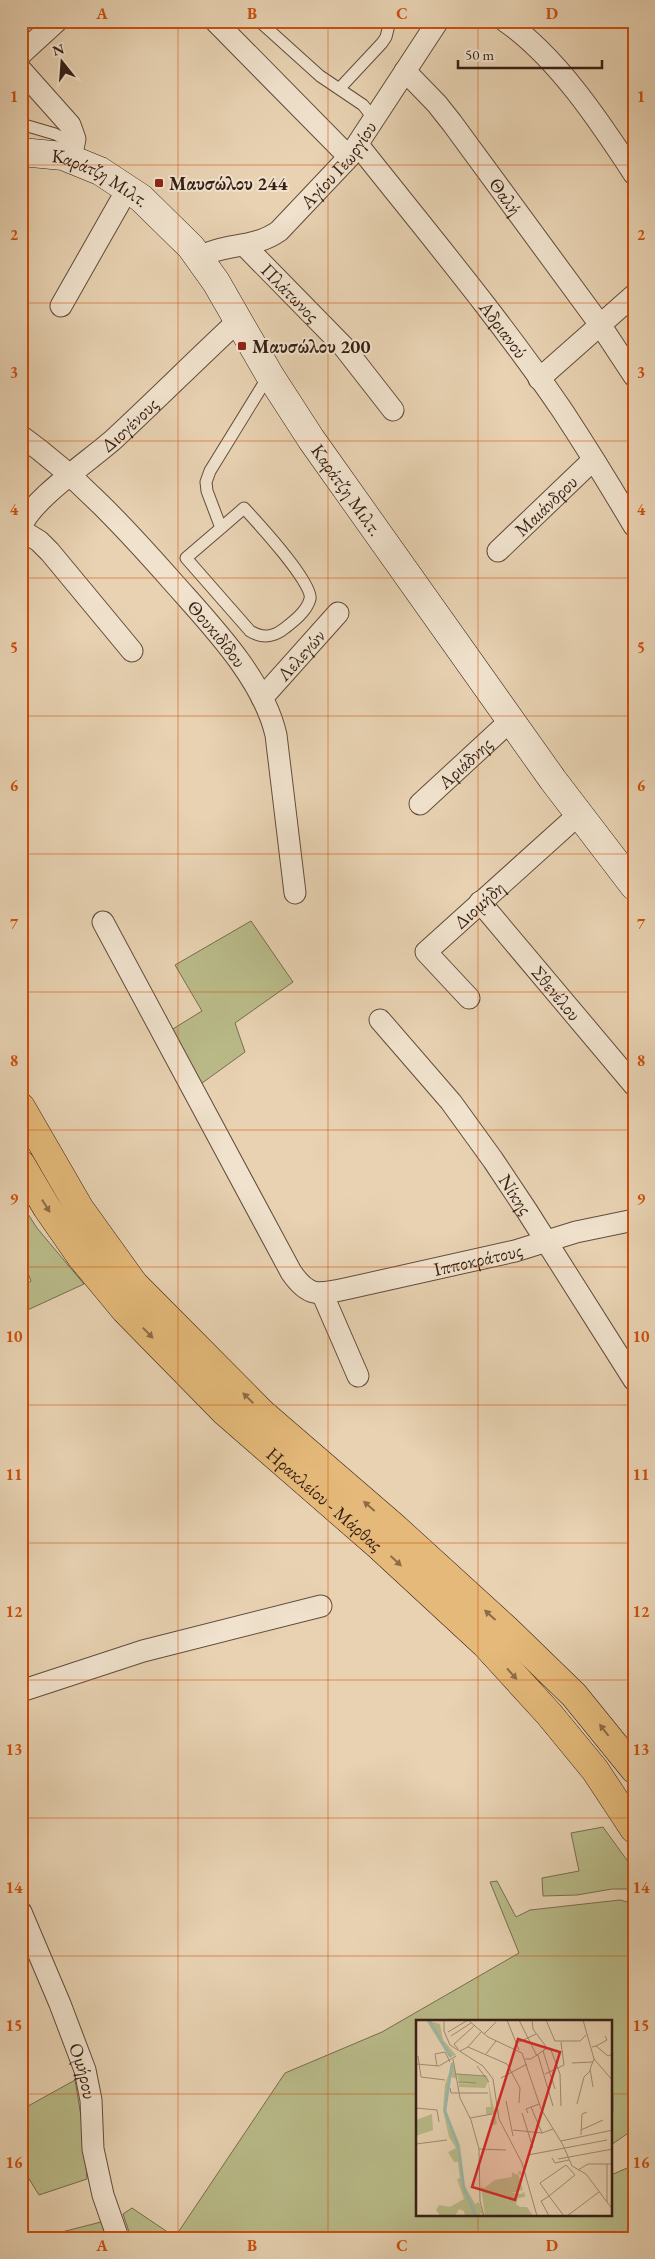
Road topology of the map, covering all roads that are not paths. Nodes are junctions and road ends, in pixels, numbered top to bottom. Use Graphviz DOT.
graph roads {
  1 [pos="57,21"];
  2 [pos="215,21"];
  3 [pos="259,21"];
  4 [pos="390,21"];
  5 [pos="438,21"];
  6 [pos="505,21"];
  7 [pos="21,54"];
  8 [pos="21,70"];
  9 [pos="405,71"];
  10 [pos="339,89"];
  11 [pos="374,119"];
  12 [pos="21,124"];
  13 [pos="73,151"];
  14 [pos="353,151"];
  15 [pos="21,152"];
  16 [pos="634,174"];
  17 [pos="128,188"];
  18 [pos="245,246"];
  19 [pos="199,257"];
  20 [pos="634,295"];
  21 [pos="61,306"];
  22 [pos="239,320"];
  23 [pos="601,326"];
  24 [pos="270,374"];
  25 [pos="634,376"];
  26 [pos="539,379"];
  27 [pos="393,410"];
  28 [pos="21,436"];
  29 [pos="593,460"];
  30 [pos="70,476"];
  31 [pos="634,526"];
  32 [pos="221,528"];
  33 [pos="21,529"];
  34 [pos="498,551"];
  35 [pos="338,613"];
  36 [pos="132,652"];
  37 [pos="262,698"];
  38 [pos="510,721"];
  39 [pos="420,804"];
  40 [pos="578,815"];
  41 [pos="634,886"];
  42 [pos="294,893"];
  43 [pos="480,902"];
  44 [pos="103,922"];
  45 [pos="469,998"];
  46 [pos="380,1020"];
  47 [pos="634,1085"];
  48 [pos="21,1107"];
  49 [pos="21,1164"];
  50 [pos="634,1220"];
  51 [pos="546,1241"];
  52 [pos="322,1294"];
  53 [pos="358,1376"];
  54 [pos="634,1380"];
  55 [pos="321,1606"];
  56 [pos="21,1691"];
  57 [pos="634,1769"];
  58 [pos="634,1829"];
  59 [pos="21,1912"];
  60 [pos="118,2238"];
  1 -- 7 [label="street"];
  2 -- 14 [label="street, Αδριανού"];
  3 -- 10 [label="lane"];
  4 -- 10 [label="lane"];
  5 -- 9 [label="street, Αγίου Γεωργίου"];
  6 -- 16 [label="street"];
  8 -- 13 [label="street"];
  9 -- 11 [label="street, Αγίου Γεωργίου"];
  9 -- 23 [label="street, Θαλή"];
  10 -- 11 [label="lane"];
  11 -- 14 [label="street, Αγίου Γεωργίου"];
  12 -- 13 [label="lane"];
  13 -- 15 [label="street, Καράτζη Μιλτ."];
  13 -- 17 [label="street, Καράτζη Μιλτ."];
  14 -- 18 [label="street, Αγίου Γεωργίου"];
  14 -- 26 [label="street, Αδριανού"];
  17 -- 19 [label="street, Καράτζη Μιλτ."];
  17 -- 21 [label="street"];
  18 -- 19 [label="street, Αγίου Γεωργίου"];
  18 -- 27 [label="street, Πλάτωνος"];
  19 -- 22 [label="street, Καράτζη Μιλτ."];
  20 -- 23 [label="street"];
  22 -- 24 [label="street, Καράτζη Μιλτ."];
  22 -- 30 [label="street, Διογένους"];
  23 -- 25 [label="street, Θαλή"];
  23 -- 26 [label="street"];
  24 -- 32 [label="lane"];
  24 -- 38 [label="street, Καράτζη Μιλτ."];
  26 -- 29 [label="street, Αδριανού"];
  28 -- 30 [label="street, Θουκιδίδου"];
  29 -- 31 [label="street, Αδριανού"];
  29 -- 34 [label="street, Μαιάνδρου"];
  30 -- 33 [label="street, Διογένους"];
  30 -- 37 [label="street, Θουκιδίδου"];
  32 -- 32 [label="lane"];
  33 -- 36 [label="street"];
  35 -- 37 [label="street, Λελεγών"];
  37 -- 42 [label="street, Θουκιδίδου"];
  38 -- 39 [label="street, Αριάδνης"];
  38 -- 40 [label="street, Καράτζη Μιλτ."];
  40 -- 41 [label="street, Καράτζη Μιλτ."];
  40 -- 43 [label="street, Διομήδη"];
  43 -- 45 [label="street, Διομήδη"];
  43 -- 47 [label="street, Σθενέλου"];
  44 -- 52 [label="street"];
  46 -- 51 [label="street, Νίκης"];
  57 -- 48 [label="main road, Ηρακλείου - Μάρθας, one-way"];
  49 -- 58 [label="main road, Ηρακλείου - Μάρθας, one-way"];
  50 -- 51 [label="street, Ιπποκράτους"];
  51 -- 52 [label="street, Ιπποκράτους"];
  51 -- 54 [label="street, Νίκης"];
  52 -- 53 [label="street"];
  55 -- 56 [label="street"];
  59 -- 60 [label="street, Ομήρου"];
}
